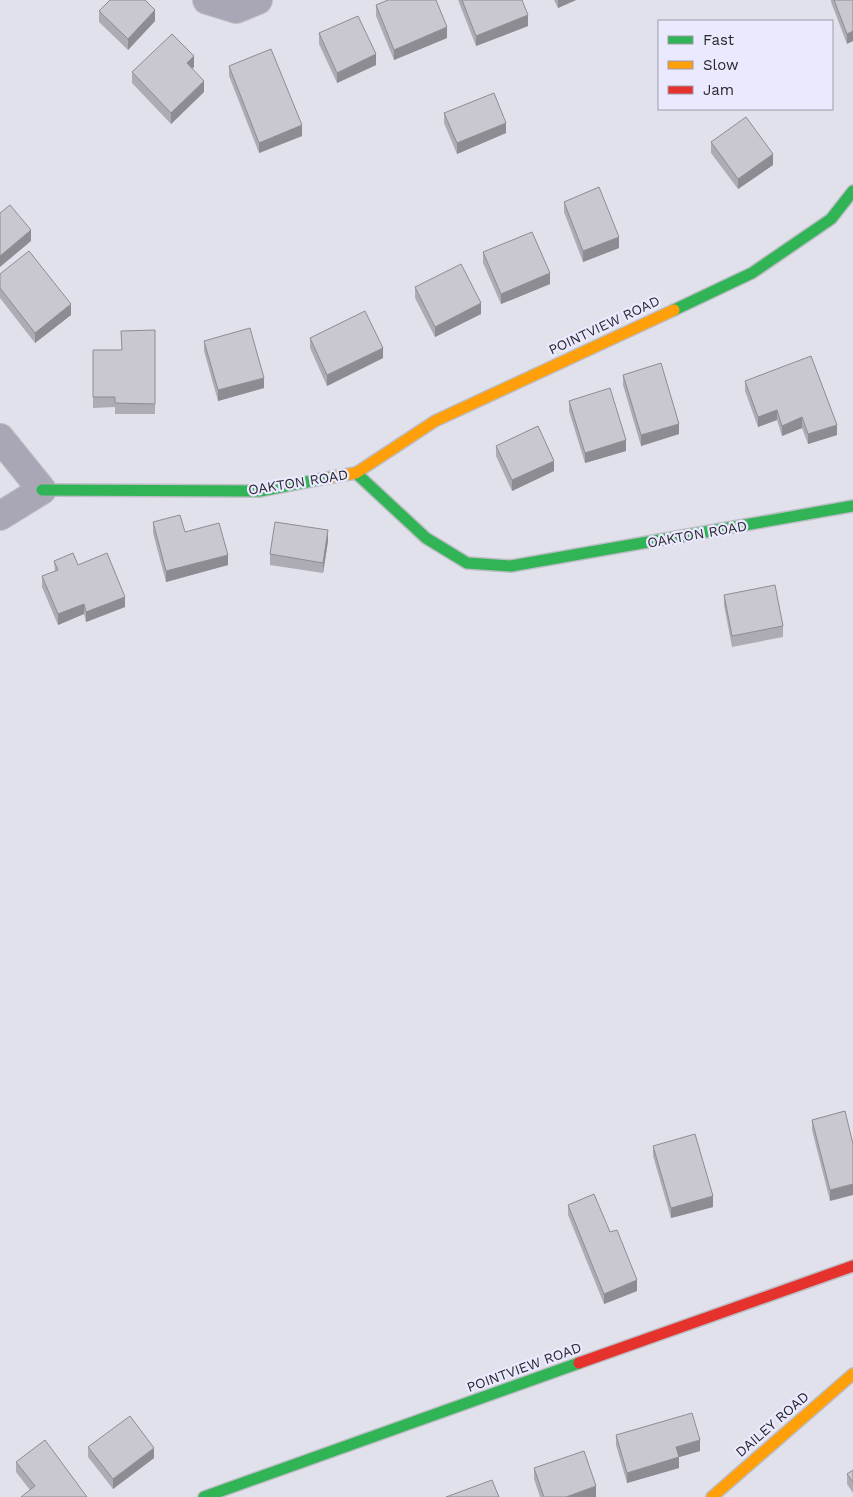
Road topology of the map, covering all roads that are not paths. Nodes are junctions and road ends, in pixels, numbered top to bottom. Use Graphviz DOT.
graph roads {
  1 [pos="208,0"];
  2 [pos="258,0"];
  3 [pos="853,191"];
  4 [pos="0,438"];
  5 [pos="356,473"];
  6 [pos="42,490"];
  7 [pos="853,506"];
  8 [pos="0,516"];
  9 [pos="853,1266"];
  10 [pos="853,1374"];
  11 [pos="204,1497"];
  12 [pos="712,1497"];
  1 -- 2 [label="street"];
  3 -- 5 [label="street, POINTVIEW ROAD"];
  4 -- 6 [label="street"];
  5 -- 6 [label="street, OAKTON ROAD"];
  5 -- 7 [label="street, OAKTON ROAD"];
  6 -- 8 [label="street"];
  9 -- 11 [label="street, POINTVIEW ROAD"];
  10 -- 12 [label="street, DAILEY ROAD"];
}
